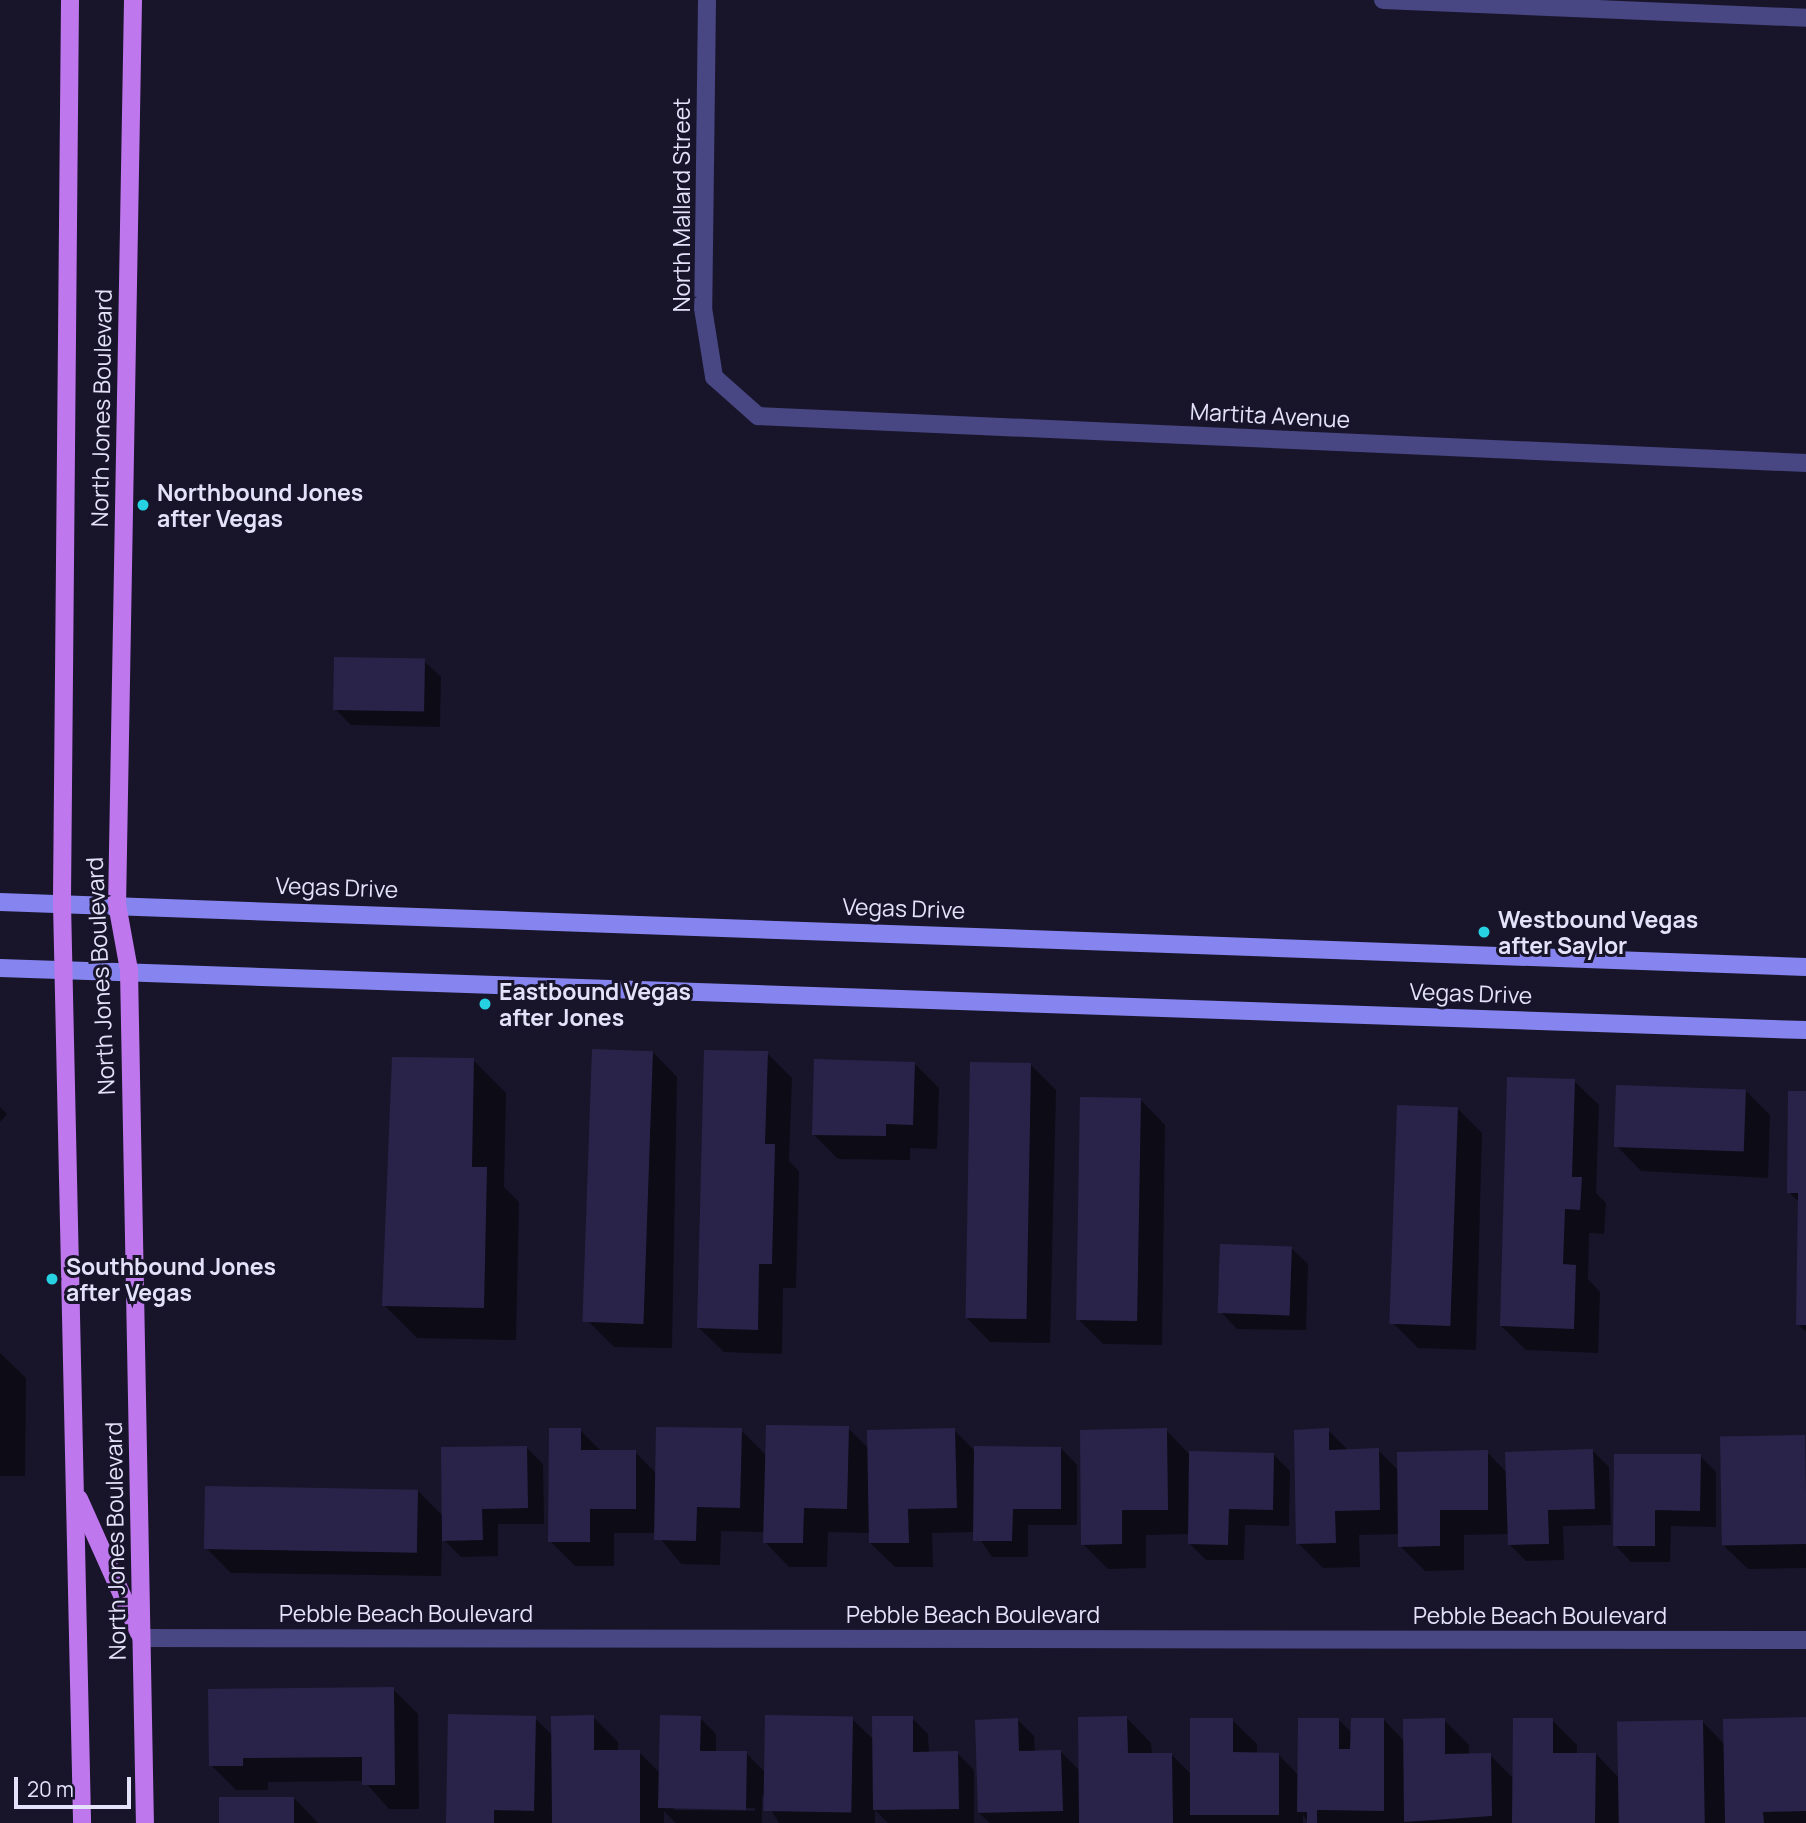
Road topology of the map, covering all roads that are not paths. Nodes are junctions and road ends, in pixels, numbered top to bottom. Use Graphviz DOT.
graph roads {
  1 [pos="70,0"];
  2 [pos="133,0"];
  3 [pos="708,0"];
  4 [pos="1383,0"];
  5 [pos="1806,18"];
  6 [pos="735,402"];
  7 [pos="1806,463"];
  8 [pos="0,902"];
  9 [pos="62,903"];
  10 [pos="117,904"];
  11 [pos="1806,967"];
  12 [pos="0,968"];
  13 [pos="63,968"];
  14 [pos="129,970"];
  15 [pos="1806,1030"];
  16 [pos="74,1486"];
  17 [pos="141,1638"];
  18 [pos="1806,1640"];
  19 [pos="82,1823"];
  20 [pos="145,1823"];
  1 -- 9 [label="main road, North Jones Boulevard"];
  2 -- 10 [label="main road, North Jones Boulevard"];
  3 -- 6 [label="street, North Mallard Street"];
  4 -- 5 [label="street"];
  6 -- 7 [label="street, Martita Avenue"];
  8 -- 9 [label="main road, Vegas Drive"];
  9 -- 10 [label="main road, Vegas Drive"];
  9 -- 13 [label="main road, North Jones Boulevard"];
  10 -- 11 [label="main road, Vegas Drive"];
  10 -- 14 [label="main road, North Jones Boulevard"];
  12 -- 13 [label="main road, Vegas Drive"];
  13 -- 14 [label="main road, Vegas Drive"];
  13 -- 16 [label="main road, North Jones Boulevard"];
  14 -- 15 [label="main road, Vegas Drive"];
  14 -- 17 [label="main road, North Jones Boulevard"];
  16 -- 17 [label="main road"];
  16 -- 19 [label="main road, North Jones Boulevard"];
  17 -- 18 [label="street, Pebble Beach Boulevard"];
  17 -- 20 [label="main road, North Jones Boulevard"];
}
